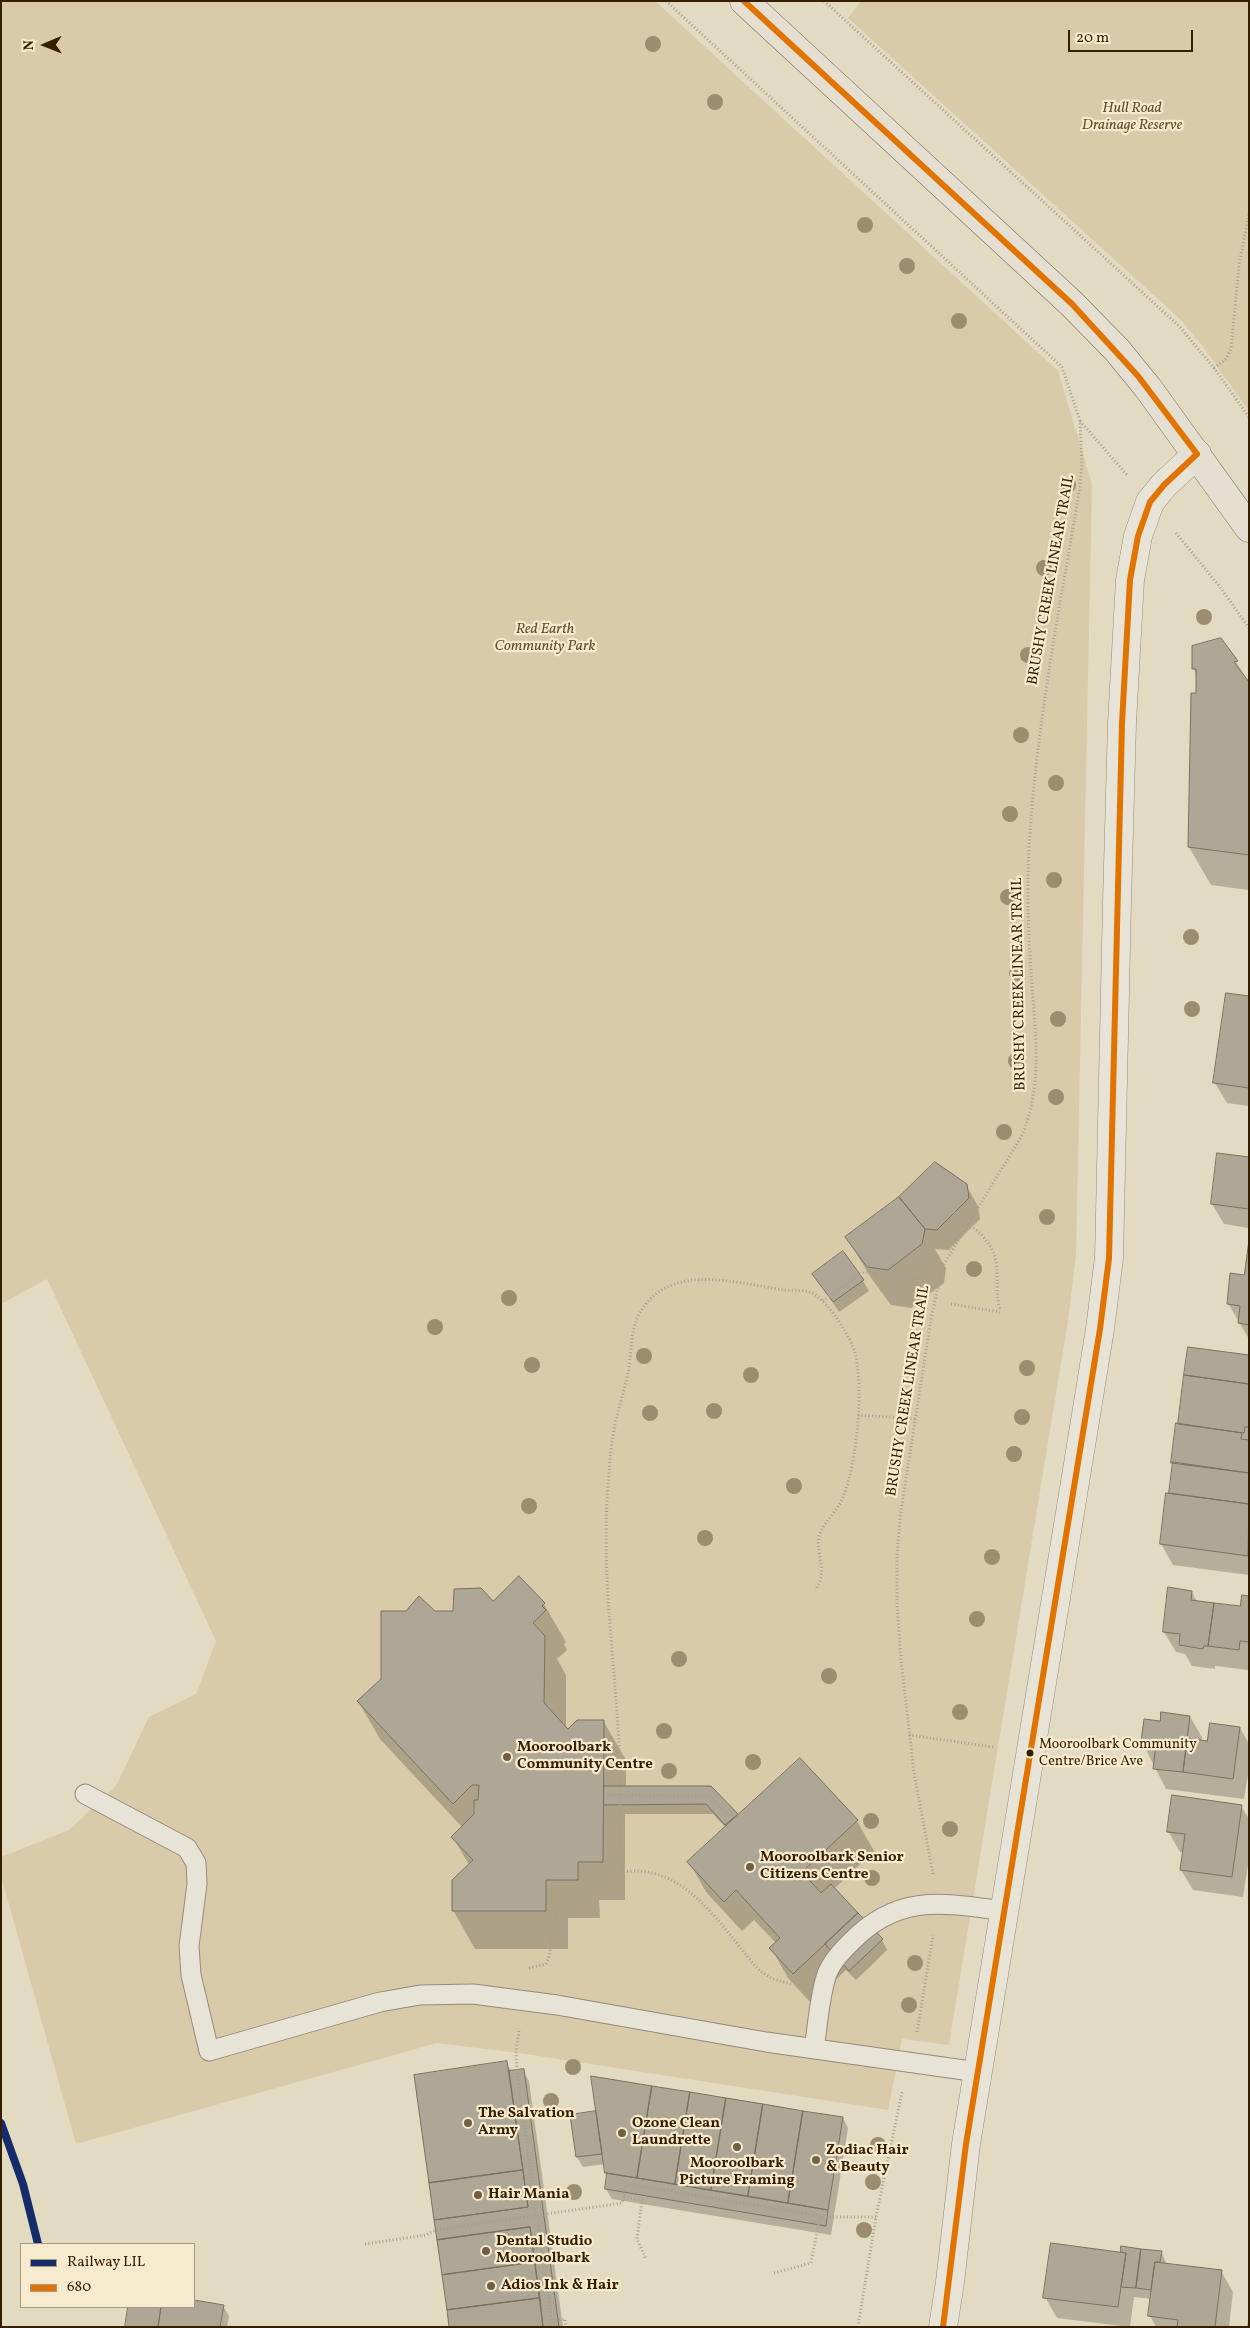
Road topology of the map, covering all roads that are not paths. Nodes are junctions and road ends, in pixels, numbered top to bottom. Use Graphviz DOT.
graph roads {
  1 [pos="744,1"];
  2 [pos="1197,454"];
  3 [pos="1249,528"];
  4 [pos="85,1794"];
  5 [pos="1005,1911"];
  6 [pos="814,2049"];
  7 [pos="978,2072"];
  8 [pos="943,2327"];
  1 -- 2 [label="main road"];
  2 -- 3 [label="main road"];
  2 -- 5 [label="street"];
  4 -- 6 [label="lane"];
  5 -- 6 [label="lane"];
  5 -- 7 [label="street"];
  6 -- 7 [label="lane"];
  7 -- 8 [label="street"];
}
